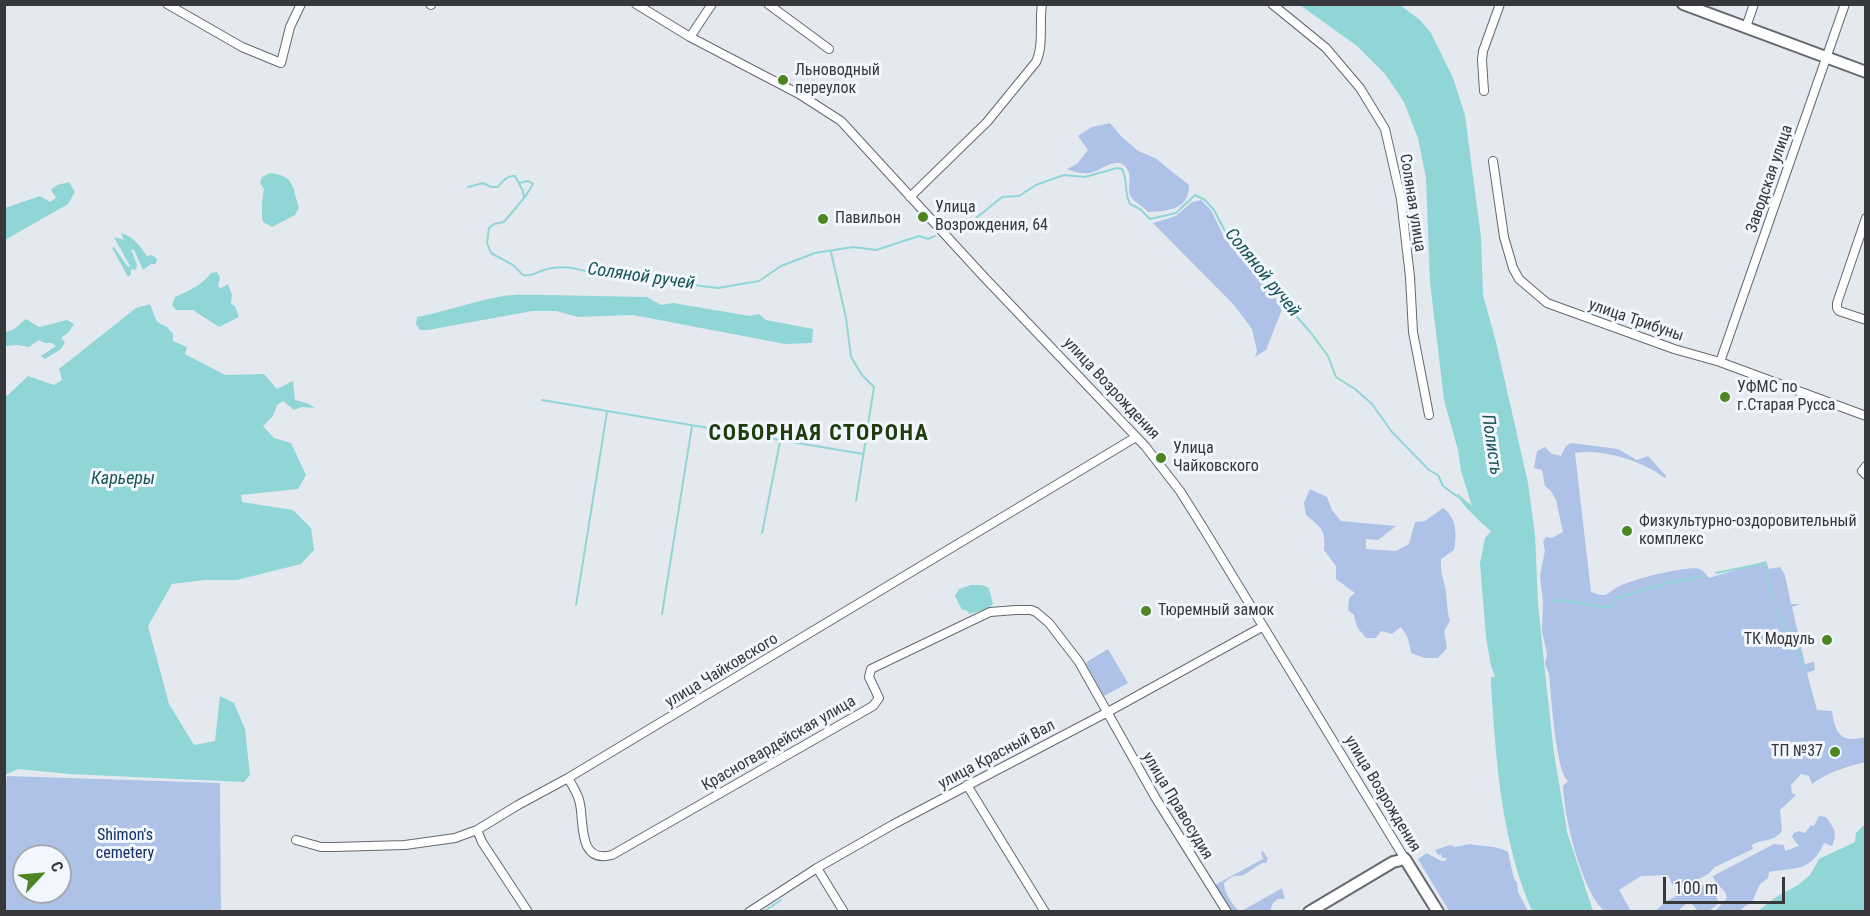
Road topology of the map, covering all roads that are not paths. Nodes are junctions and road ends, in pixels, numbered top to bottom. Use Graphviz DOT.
graph roads {
  1 [pos="167,4"];
  2 [pos="301,4"];
  3 [pos="636,4"];
  4 [pos="712,4"];
  5 [pos="768,4"];
  6 [pos="1042,4"];
  7 [pos="1272,4"];
  8 [pos="1500,4"];
  9 [pos="1683,4"];
  10 [pos="1754,4"];
  11 [pos="1845,4"];
  12 [pos="1746,27"];
  13 [pos="690,37"];
  14 [pos="830,49"];
  15 [pos="1826,58"];
  16 [pos="1866,72"];
  17 [pos="1484,92"];
  18 [pos="1493,161"];
  19 [pos="910,197"];
  20 [pos="1866,218"];
  21 [pos="1866,320"];
  22 [pos="1720,362"];
  23 [pos="1429,415"];
  24 [pos="1866,416"];
  25 [pos="1136,437"];
  26 [pos="1866,466"];
  27 [pos="1866,475"];
  28 [pos="1262,627"];
  29 [pos="1107,713"];
  30 [pos="568,778"];
  31 [pos="967,785"];
  32 [pos="477,830"];
  33 [pos="296,840"];
  34 [pos="1404,859"];
  35 [pos="817,868"];
  36 [pos="528,912"];
  37 [pos="749,912"];
  38 [pos="844,912"];
  39 [pos="1044,912"];
  40 [pos="1227,912"];
  41 [pos="1309,912"];
  42 [pos="1438,912"];
  1 -- 2 [label="street"];
  3 -- 13 [label="street, улица Возрождения"];
  4 -- 13 [label="street"];
  5 -- 14 [label="street"];
  6 -- 19 [label="street"];
  7 -- 23 [label="street, Соляная улица"];
  8 -- 17 [label="street"];
  9 -- 12 [label="main road"];
  10 -- 12 [label="street"];
  11 -- 15 [label="street, Заводская улица"];
  12 -- 15 [label="main road"];
  13 -- 19 [label="street, улица Возрождения"];
  15 -- 16 [label="main road"];
  15 -- 22 [label="street, Заводская улица"];
  18 -- 22 [label="street, улица Трибуны"];
  19 -- 25 [label="street, улица Возрождения"];
  20 -- 21 [label="street"];
  22 -- 24 [label="street, улица Трибуны"];
  25 -- 28 [label="street, улица Возрождения"];
  25 -- 30 [label="street, улица Чайковского"];
  26 -- 27 [label="street"];
  28 -- 29 [label="street, улица Красный Вал"];
  28 -- 34 [label="street, улица Возрождения"];
  29 -- 30 [label="street, Красногвардейская улица"];
  29 -- 31 [label="street, улица Красный Вал"];
  29 -- 40 [label="street, улица Правосудия"];
  30 -- 32 [label="street, улица Чайковского"];
  31 -- 35 [label="street, улица Красный Вал"];
  31 -- 39 [label="street"];
  32 -- 33 [label="street, улица Чайковского"];
  32 -- 36 [label="street"];
  34 -- 41 [label="main road"];
  34 -- 42 [label="main road, улица Возрождения"];
  35 -- 37 [label="street, улица Красный Вал"];
  35 -- 38 [label="street"];
}
